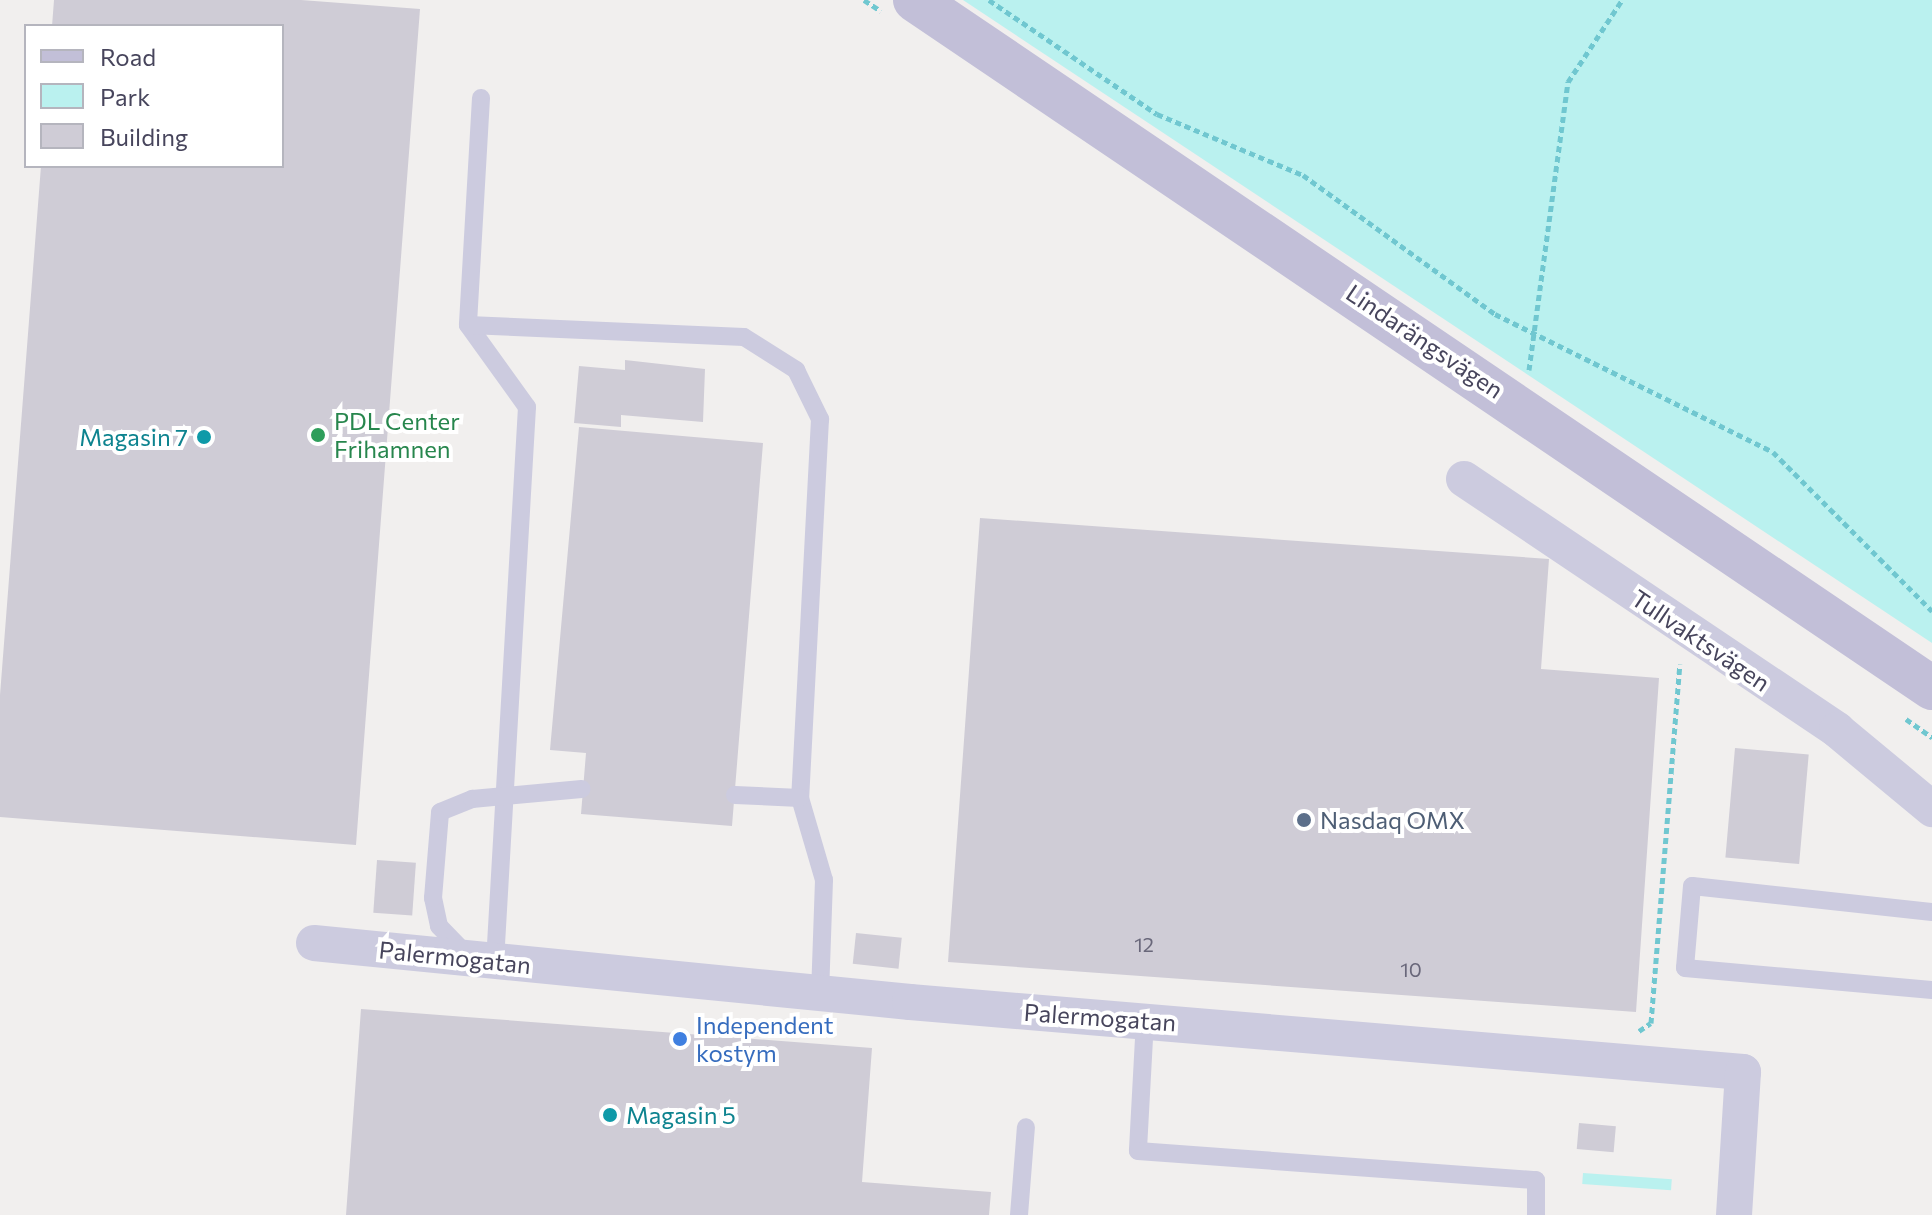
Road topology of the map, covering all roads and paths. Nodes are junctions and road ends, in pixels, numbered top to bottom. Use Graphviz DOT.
graph roads {
  1 [pos="915,0"];
  2 [pos="989,0"];
  3 [pos="1622,0"];
  4 [pos="481,98"];
  5 [pos="468,325"];
  6 [pos="1537,332"];
  7 [pos="1521,406"];
  8 [pos="1464,479"];
  9 [pos="1932,611"];
  10 [pos="1683,628"];
  11 [pos="1932,688"];
  12 [pos="582,789"];
  13 [pos="735,795"];
  14 [pos="504,796"];
  15 [pos="800,798"];
  16 [pos="1932,809"];
  17 [pos="1932,912"];
  18 [pos="314,943"];
  19 [pos="485,961"];
  20 [pos="1932,990"];
  21 [pos="820,993"];
  22 [pos="1145,1020"];
  23 [pos="1618,1061"];
  24 [pos="1026,1127"];
  25 [pos="1019,1215"];
  26 [pos="1536,1215"];
  27 [pos="1734,1215"];
  1 -- 7 [label="street, Lindarängsvägen"];
  2 -- 6 [label="path"];
  3 -- 6 [label="path"];
  4 -- 5 [label="lane"];
  5 -- 14 [label="lane"];
  5 -- 15 [label="lane"];
  6 -- 7 [label="path"];
  6 -- 9 [label="path"];
  7 -- 11 [label="street, Lindarängsvägen"];
  8 -- 10 [label="street, Tullvaktsvägen"];
  10 -- 16 [label="street, Tullvaktsvägen"];
  10 -- 23 [label="path"];
  12 -- 14 [label="lane"];
  13 -- 15 [label="lane"];
  14 -- 19 [label="lane"];
  14 -- 19 [label="lane"];
  15 -- 21 [label="lane"];
  17 -- 20 [label="lane"];
  18 -- 19 [label="street, Palermogatan"];
  19 -- 21 [label="street, Palermogatan"];
  21 -- 22 [label="street, Palermogatan"];
  22 -- 23 [label="street, Palermogatan"];
  22 -- 26 [label="lane"];
  23 -- 27 [label="street, Palermogatan"];
  24 -- 25 [label="lane"];
}
